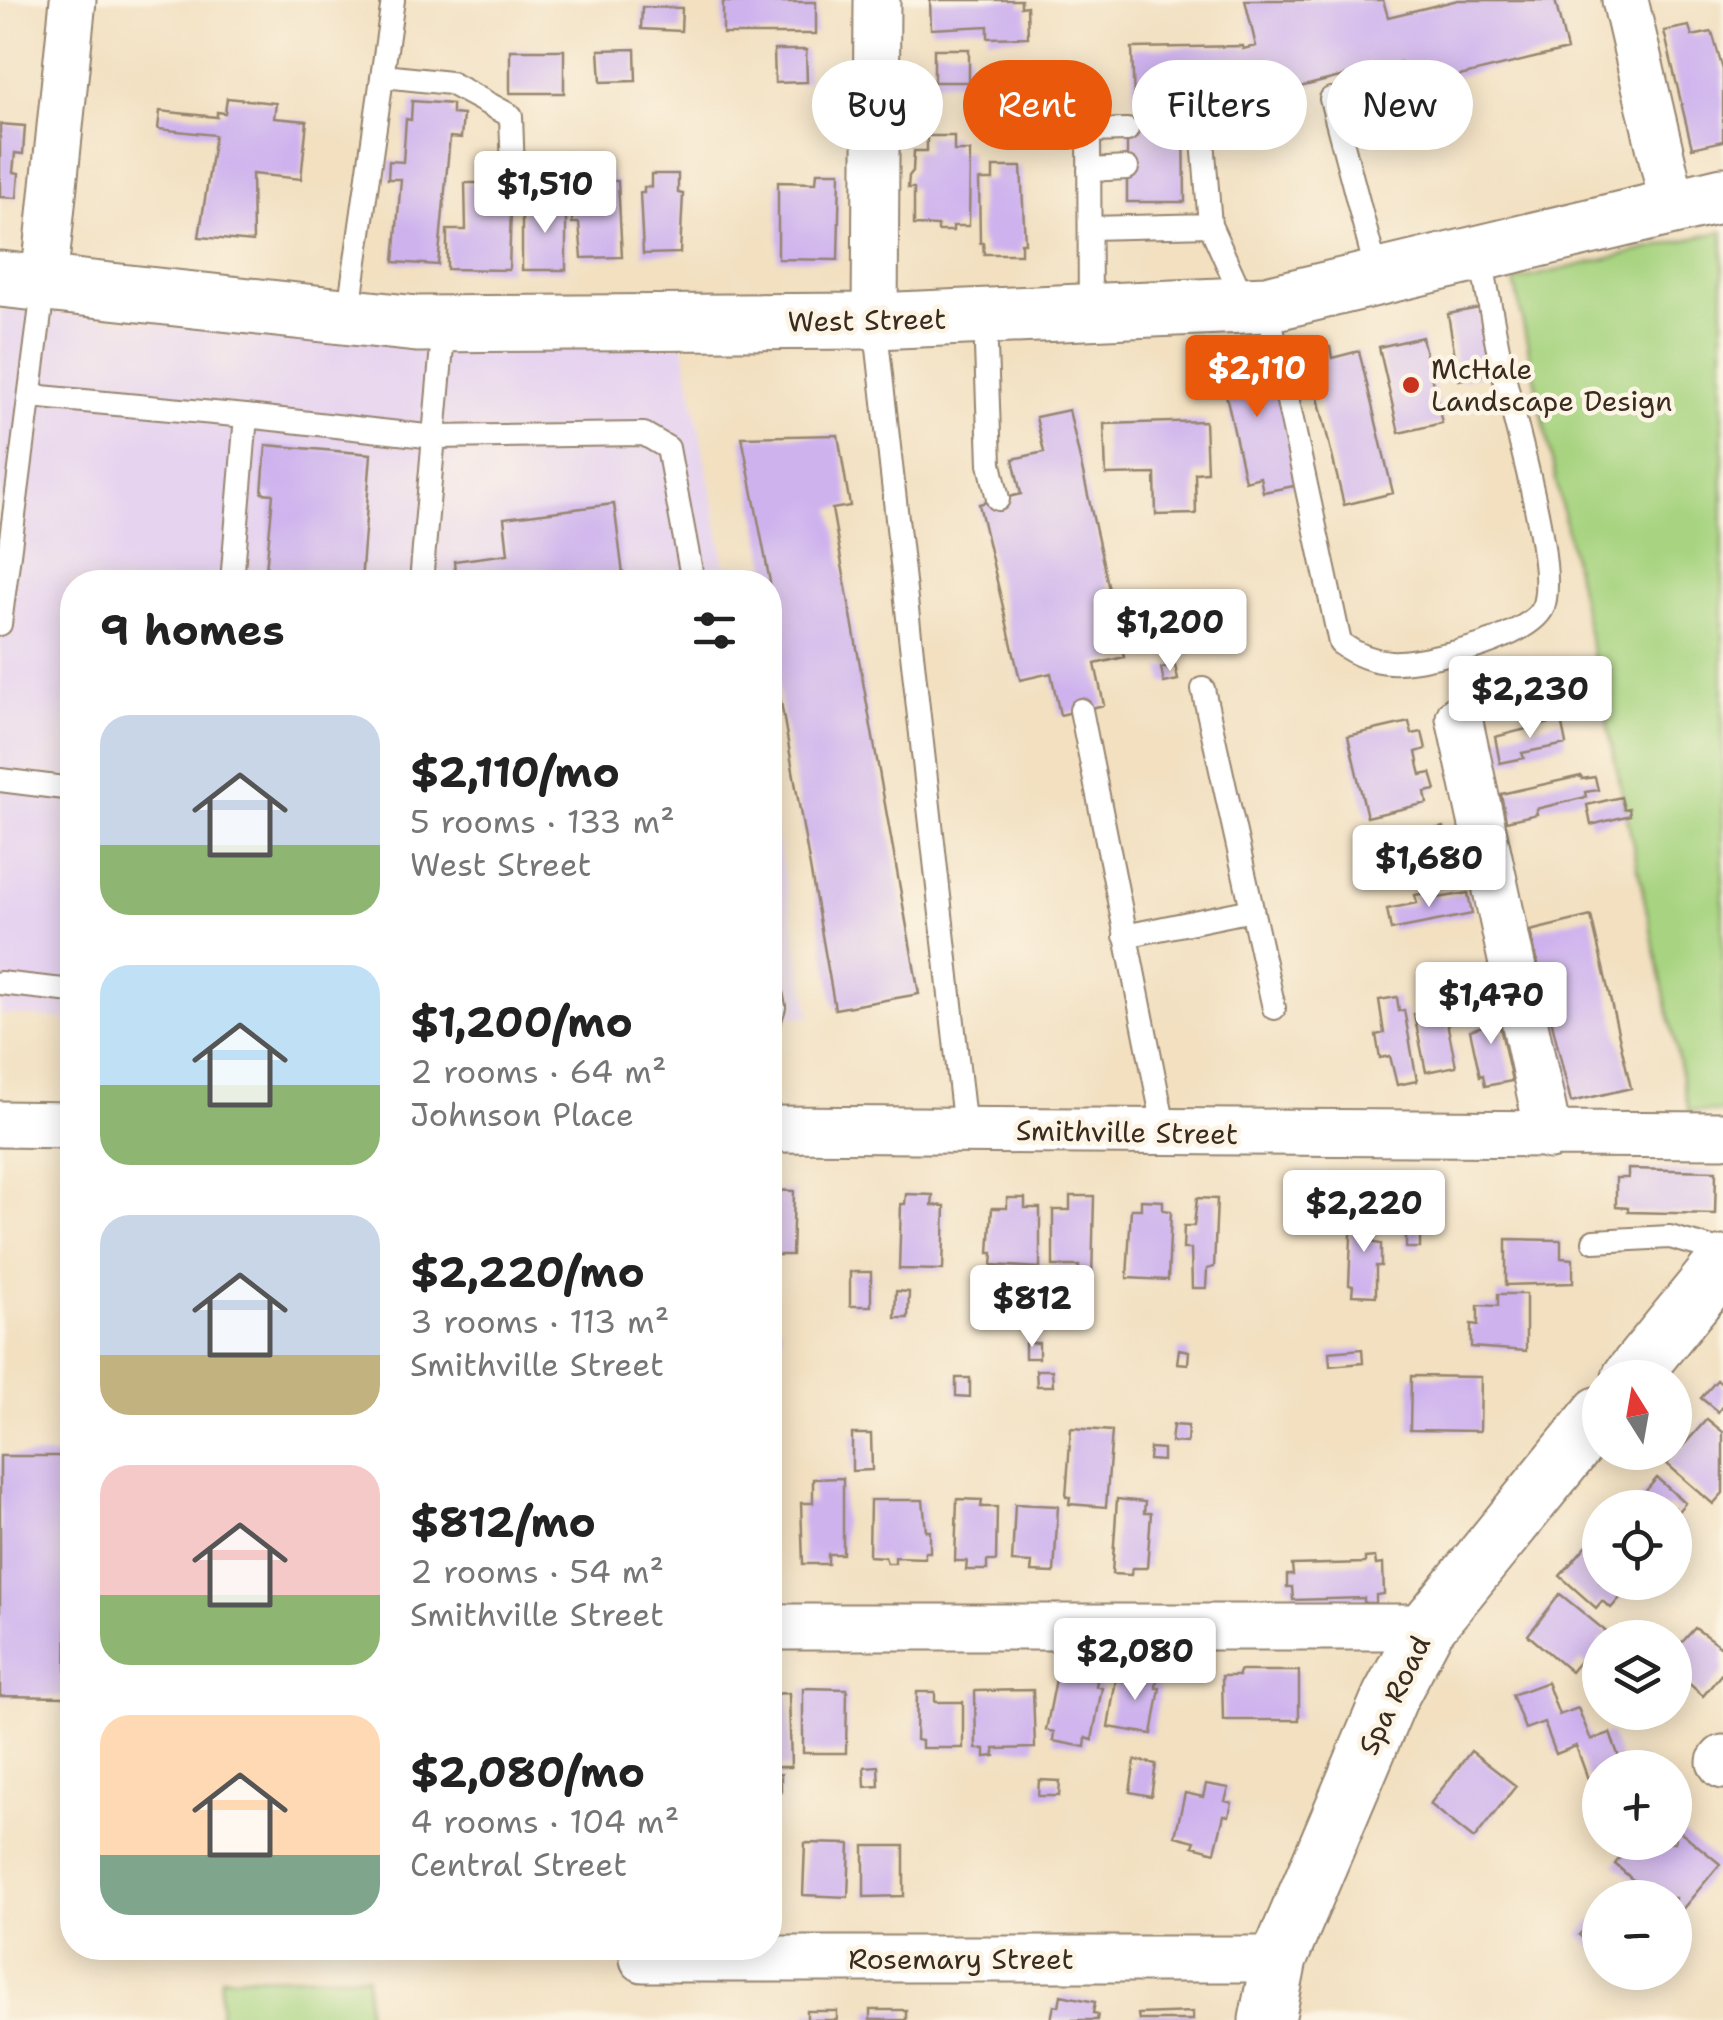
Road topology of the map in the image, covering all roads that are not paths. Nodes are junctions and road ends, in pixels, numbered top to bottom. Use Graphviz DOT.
graph roads {
  1 [pos="73,0"];
  2 [pos="393,0"];
  3 [pos="877,0"];
  4 [pos="1625,0"];
  5 [pos="384,76"];
  6 [pos="1127,130"];
  7 [pos="1197,150"];
  8 [pos="1345,150"];
  9 [pos="1127,168"];
  10 [pos="1089,170"];
  11 [pos="513,171"];
  12 [pos="1698,200"];
  13 [pos="1210,225"];
  14 [pos="1090,228"];
  15 [pos="1480,253"];
  16 [pos="1378,277"];
  17 [pos="22,281"];
  18 [pos="1257,305"];
  19 [pos="1090,313"];
  20 [pos="348,317"];
  21 [pos="985,317"];
  22 [pos="874,321"];
  23 [pos="444,324"];
  24 [pos="30,396"];
  25 [pos="246,416"];
  26 [pos="435,436"];
  27 [pos="998,500"];
  28 [pos="233,570"];
  29 [pos="422,570"];
  30 [pos="691,570"];
  31 [pos="0,624"];
  32 [pos="1203,689"];
  33 [pos="1081,710"];
  34 [pos="1459,718"];
  35 [pos="0,780"];
  36 [pos="60,788"];
  37 [pos="1252,910"];
  38 [pos="1125,936"];
  39 [pos="0,983"];
  40 [pos="60,990"];
  41 [pos="1274,1008"];
  42 [pos="0,1124"];
  43 [pos="60,1125"];
  44 [pos="782,1129"];
  45 [pos="965,1130"];
  46 [pos="1165,1132"];
  47 [pos="1549,1136"];
  48 [pos="1723,1136"];
  49 [pos="1594,1242"];
  50 [pos="1723,1252"];
  51 [pos="1723,1264"];
  52 [pos="1645,1360"];
  53 [pos="1582,1436"];
  54 [pos="782,1627"];
  55 [pos="1426,1627"];
  56 [pos="782,1959"];
  57 [pos="1279,1959"];
  58 [pos="1267,2020"];
  1 -- 17 [label="street"];
  2 -- 5 [label="lane"];
  3 -- 22 [label="street"];
  4 -- 12 [label="street"];
  5 -- 11 [label="lane"];
  5 -- 20 [label="lane"];
  6 -- 10 [label="lane"];
  7 -- 13 [label="lane"];
  8 -- 16 [label="lane"];
  9 -- 10 [label="lane"];
  10 -- 14 [label="lane"];
  12 -- 15 [label="main road, West Street"];
  13 -- 14 [label="lane"];
  13 -- 18 [label="lane"];
  14 -- 19 [label="lane"];
  15 -- 16 [label="main road, West Street"];
  15 -- 18 [label="lane"];
  16 -- 18 [label="main road, West Street"];
  17 -- 20 [label="main road, West Street"];
  17 -- 24 [label="lane"];
  18 -- 19 [label="main road, West Street"];
  19 -- 21 [label="main road, West Street"];
  20 -- 23 [label="main road, West Street"];
  21 -- 22 [label="main road, West Street"];
  21 -- 27 [label="lane"];
  22 -- 23 [label="main road, West Street"];
  22 -- 45 [label="lane"];
  23 -- 26 [label="lane"];
  24 -- 25 [label="lane"];
  24 -- 31 [label="lane"];
  25 -- 26 [label="lane"];
  25 -- 28 [label="lane"];
  26 -- 29 [label="lane"];
  26 -- 30 [label="lane"];
  32 -- 37 [label="lane"];
  33 -- 38 [label="lane"];
  34 -- 47 [label="street"];
  35 -- 36 [label="lane"];
  37 -- 38 [label="lane"];
  37 -- 41 [label="lane"];
  38 -- 46 [label="lane"];
  39 -- 40 [label="lane"];
  42 -- 43 [label="street"];
  44 -- 45 [label="street, Smithville Street"];
  45 -- 46 [label="street, Smithville Street"];
  46 -- 47 [label="street, Smithville Street"];
  47 -- 48 [label="street, Smithville Street"];
  49 -- 50 [label="lane"];
  51 -- 52 [label="main road"];
  53 -- 55 [label="main road, Spa Road"];
  54 -- 55 [label="street"];
  55 -- 57 [label="main road, Spa Road"];
  56 -- 57 [label="street, Rosemary Street"];
  57 -- 58 [label="main road, Spa Road"];
}
